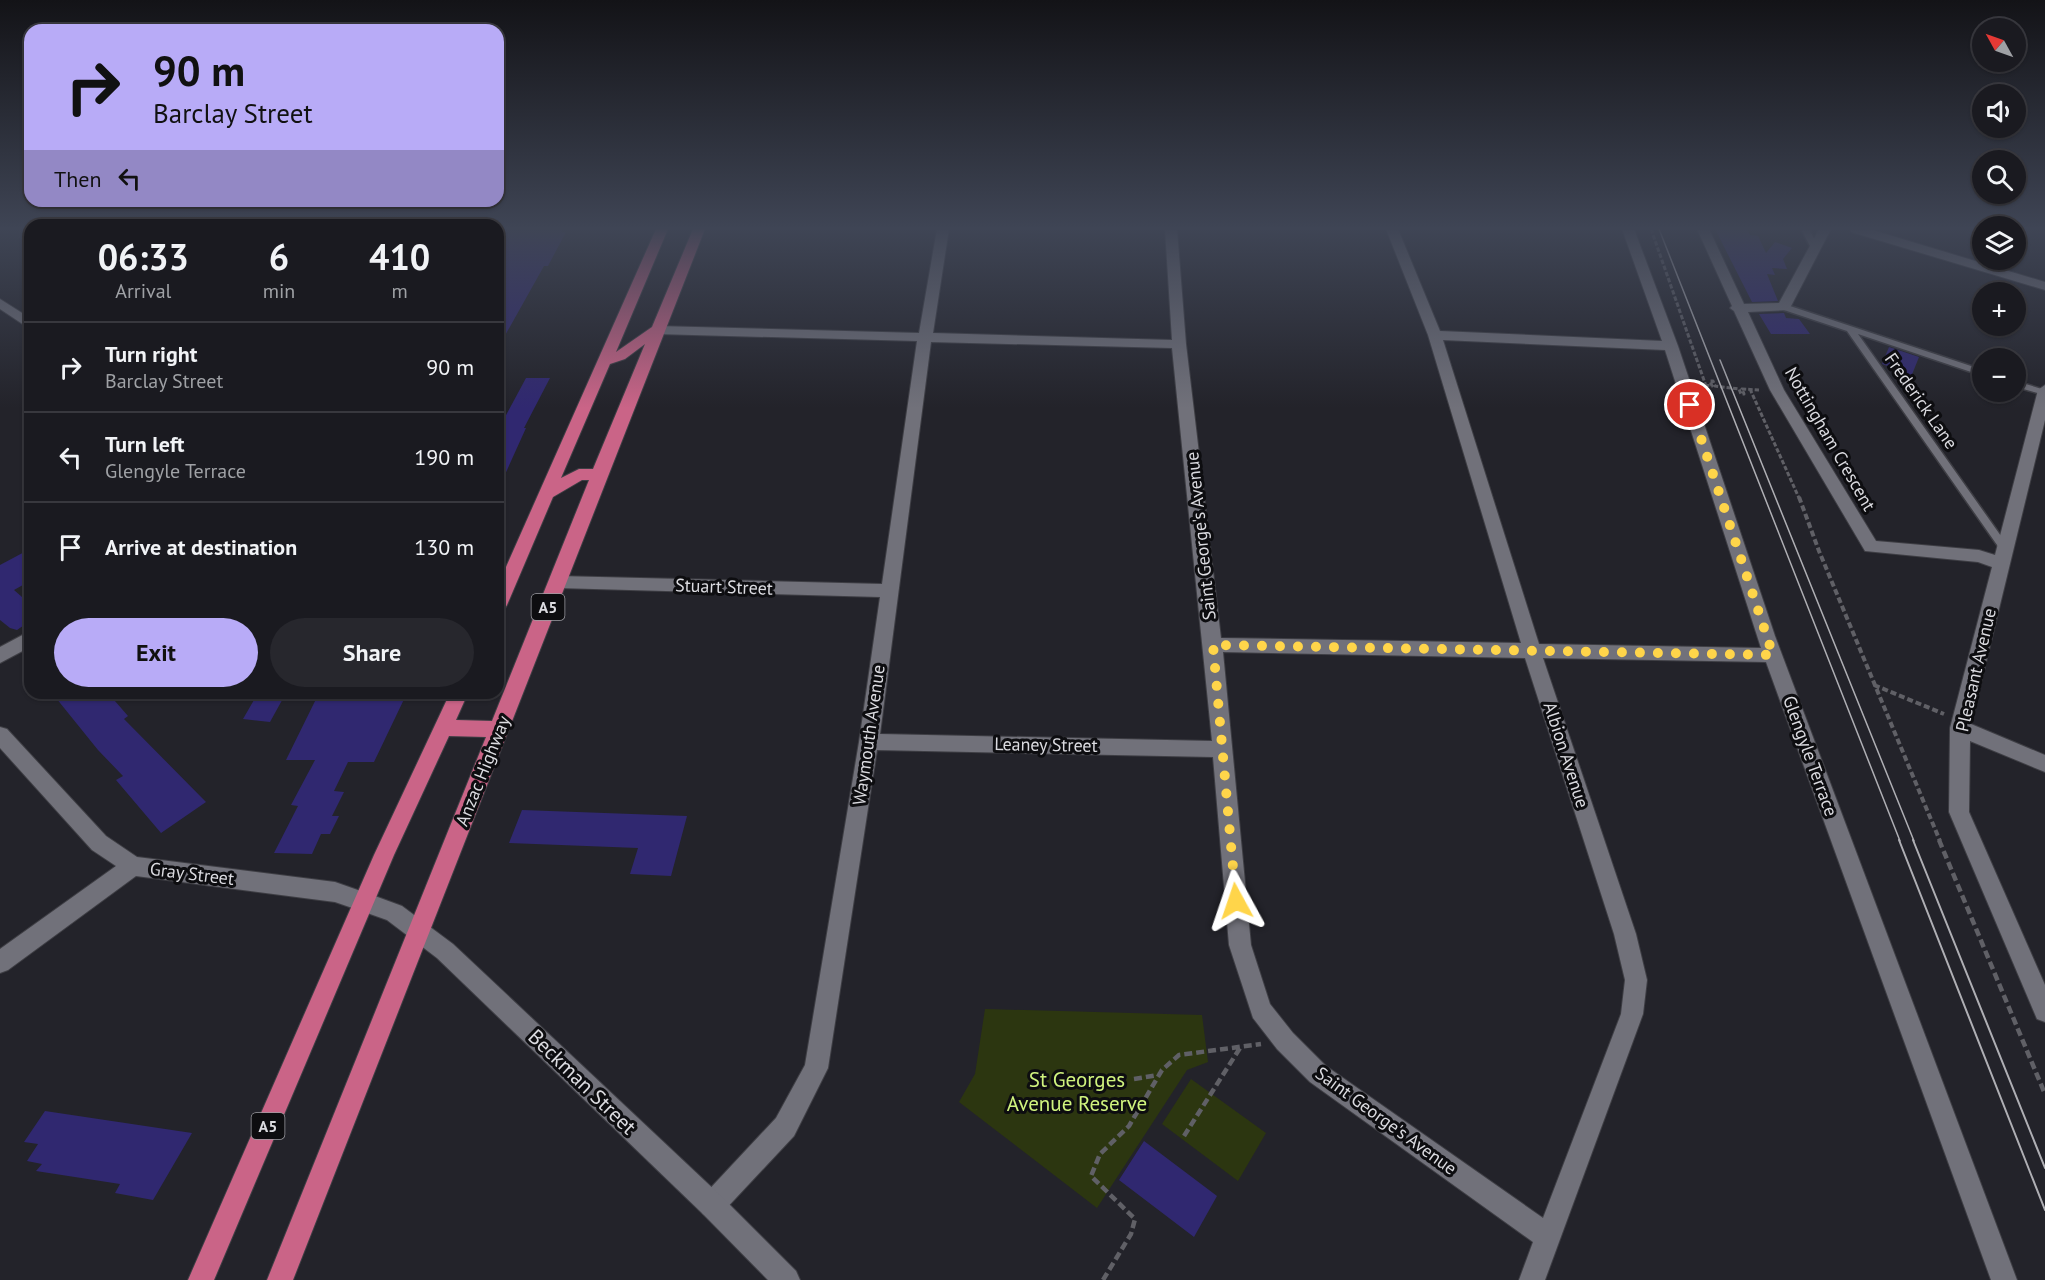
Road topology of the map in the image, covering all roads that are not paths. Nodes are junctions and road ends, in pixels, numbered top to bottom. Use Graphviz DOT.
graph roads {
  1 [pos="636,289"];
  2 [pos="674,289"];
  3 [pos="933,289"];
  4 [pos="1175,289"];
  5 [pos="1416,289"];
  6 [pos="1650,289"];
  7 [pos="1728,289"];
  8 [pos="1794,289"];
  9 [pos="0,303"];
  10 [pos="1784,307"];
  11 [pos="1737,308"];
  12 [pos="24,321"];
  13 [pos="1850,329"];
  14 [pos="657,330"];
  15 [pos="1435,335"];
  16 [pos="925,337"];
  17 [pos="1179,344"];
  18 [pos="1671,346"];
  19 [pos="604,361"];
  20 [pos="1972,369"];
  21 [pos="2026,386"];
  22 [pos="2044,391"];
  23 [pos="599,475"];
  24 [pos="547,494"];
  25 [pos="2003,556"];
  26 [pos="504,581"];
  27 [pos="558,582"];
  28 [pos="889,591"];
  29 [pos="24,642"];
  30 [pos="1213,645"];
  31 [pos="1532,651"];
  32 [pos="1773,655"];
  33 [pos="0,656"];
  34 [pos="456,699"];
  35 [pos="1961,724"];
  36 [pos="443,728"];
  37 [pos="500,729"];
  38 [pos="0,735"];
  39 [pos="869,742"];
  40 [pos="1222,749"];
  41 [pos="2045,764"];
  42 [pos="133,866"];
  43 [pos="364,902"];
  44 [pos="419,932"];
  45 [pos="0,962"];
  46 [pos="2038,981"];
  47 [pos="2045,1011"];
  48 [pos="712,1205"];
  49 [pos="1549,1238"];
  50 [pos="201,1280"];
  51 [pos="280,1280"];
  52 [pos="786,1280"];
  53 [pos="1532,1280"];
  54 [pos="2004,1280"];
  1 -- 19 [label="highway, A5"];
  2 -- 14 [label="highway, Anzac Highway / A5"];
  3 -- 16 [label="street, Waymouth Avenue"];
  4 -- 17 [label="street, Saint George's Avenue"];
  5 -- 15 [label="street, Albion Avenue"];
  6 -- 18 [label="street, Glengyle Terrace"];
  7 -- 11 [label="street, Nottingham Crescent"];
  8 -- 10 [label="street"];
  9 -- 12 [label="street"];
  10 -- 11 [label="street"];
  10 -- 13 [label="lane"];
  11 -- 25 [label="street, Nottingham Crescent"];
  13 -- 20 [label="lane"];
  13 -- 25 [label="lane, Frederick Lane"];
  14 -- 16 [label="street"];
  14 -- 19 [label="highway"];
  14 -- 23 [label="highway, Anzac Highway / A5"];
  15 -- 18 [label="street"];
  15 -- 31 [label="street, Albion Avenue"];
  16 -- 17 [label="street"];
  16 -- 28 [label="street, Waymouth Avenue"];
  17 -- 30 [label="street, Saint George's Avenue"];
  18 -- 32 [label="street, Glengyle Terrace"];
  19 -- 24 [label="highway, A5"];
  21 -- 22 [label="lane"];
  22 -- 25 [label="street, Pleasant Avenue"];
  23 -- 24 [label="highway"];
  23 -- 27 [label="highway, Anzac Highway / A5"];
  24 -- 26 [label="highway, A5"];
  25 -- 35 [label="street, Pleasant Avenue"];
  27 -- 28 [label="street, Stuart Street"];
  27 -- 37 [label="highway, Anzac Highway / A5"];
  28 -- 39 [label="street, Waymouth Avenue"];
  29 -- 33 [label="street"];
  30 -- 31 [label="street"];
  30 -- 40 [label="street, Saint George's Avenue"];
  31 -- 32 [label="street"];
  31 -- 49 [label="street, Albion Avenue"];
  32 -- 54 [label="street, Glengyle Terrace"];
  34 -- 36 [label="highway, A5"];
  35 -- 41 [label="street"];
  35 -- 46 [label="street, Pleasant Avenue"];
  36 -- 37 [label="highway"];
  36 -- 43 [label="highway, A5"];
  37 -- 44 [label="highway, Anzac Highway / A5"];
  38 -- 42 [label="street, Gray Street"];
  39 -- 40 [label="street, Leaney Street"];
  39 -- 48 [label="street, Waymouth Avenue"];
  40 -- 49 [label="street, Saint George's Avenue"];
  42 -- 43 [label="street, Gray Street"];
  42 -- 45 [label="street"];
  43 -- 44 [label="street, Beckman Street"];
  43 -- 50 [label="highway, A5"];
  44 -- 48 [label="street, Beckman Street"];
  44 -- 51 [label="highway, Anzac Highway / A5"];
  46 -- 47 [label="street, Pleasant Avenue"];
  48 -- 52 [label="street, Beckman Street"];
  49 -- 53 [label="street, Albion Avenue"];
}
